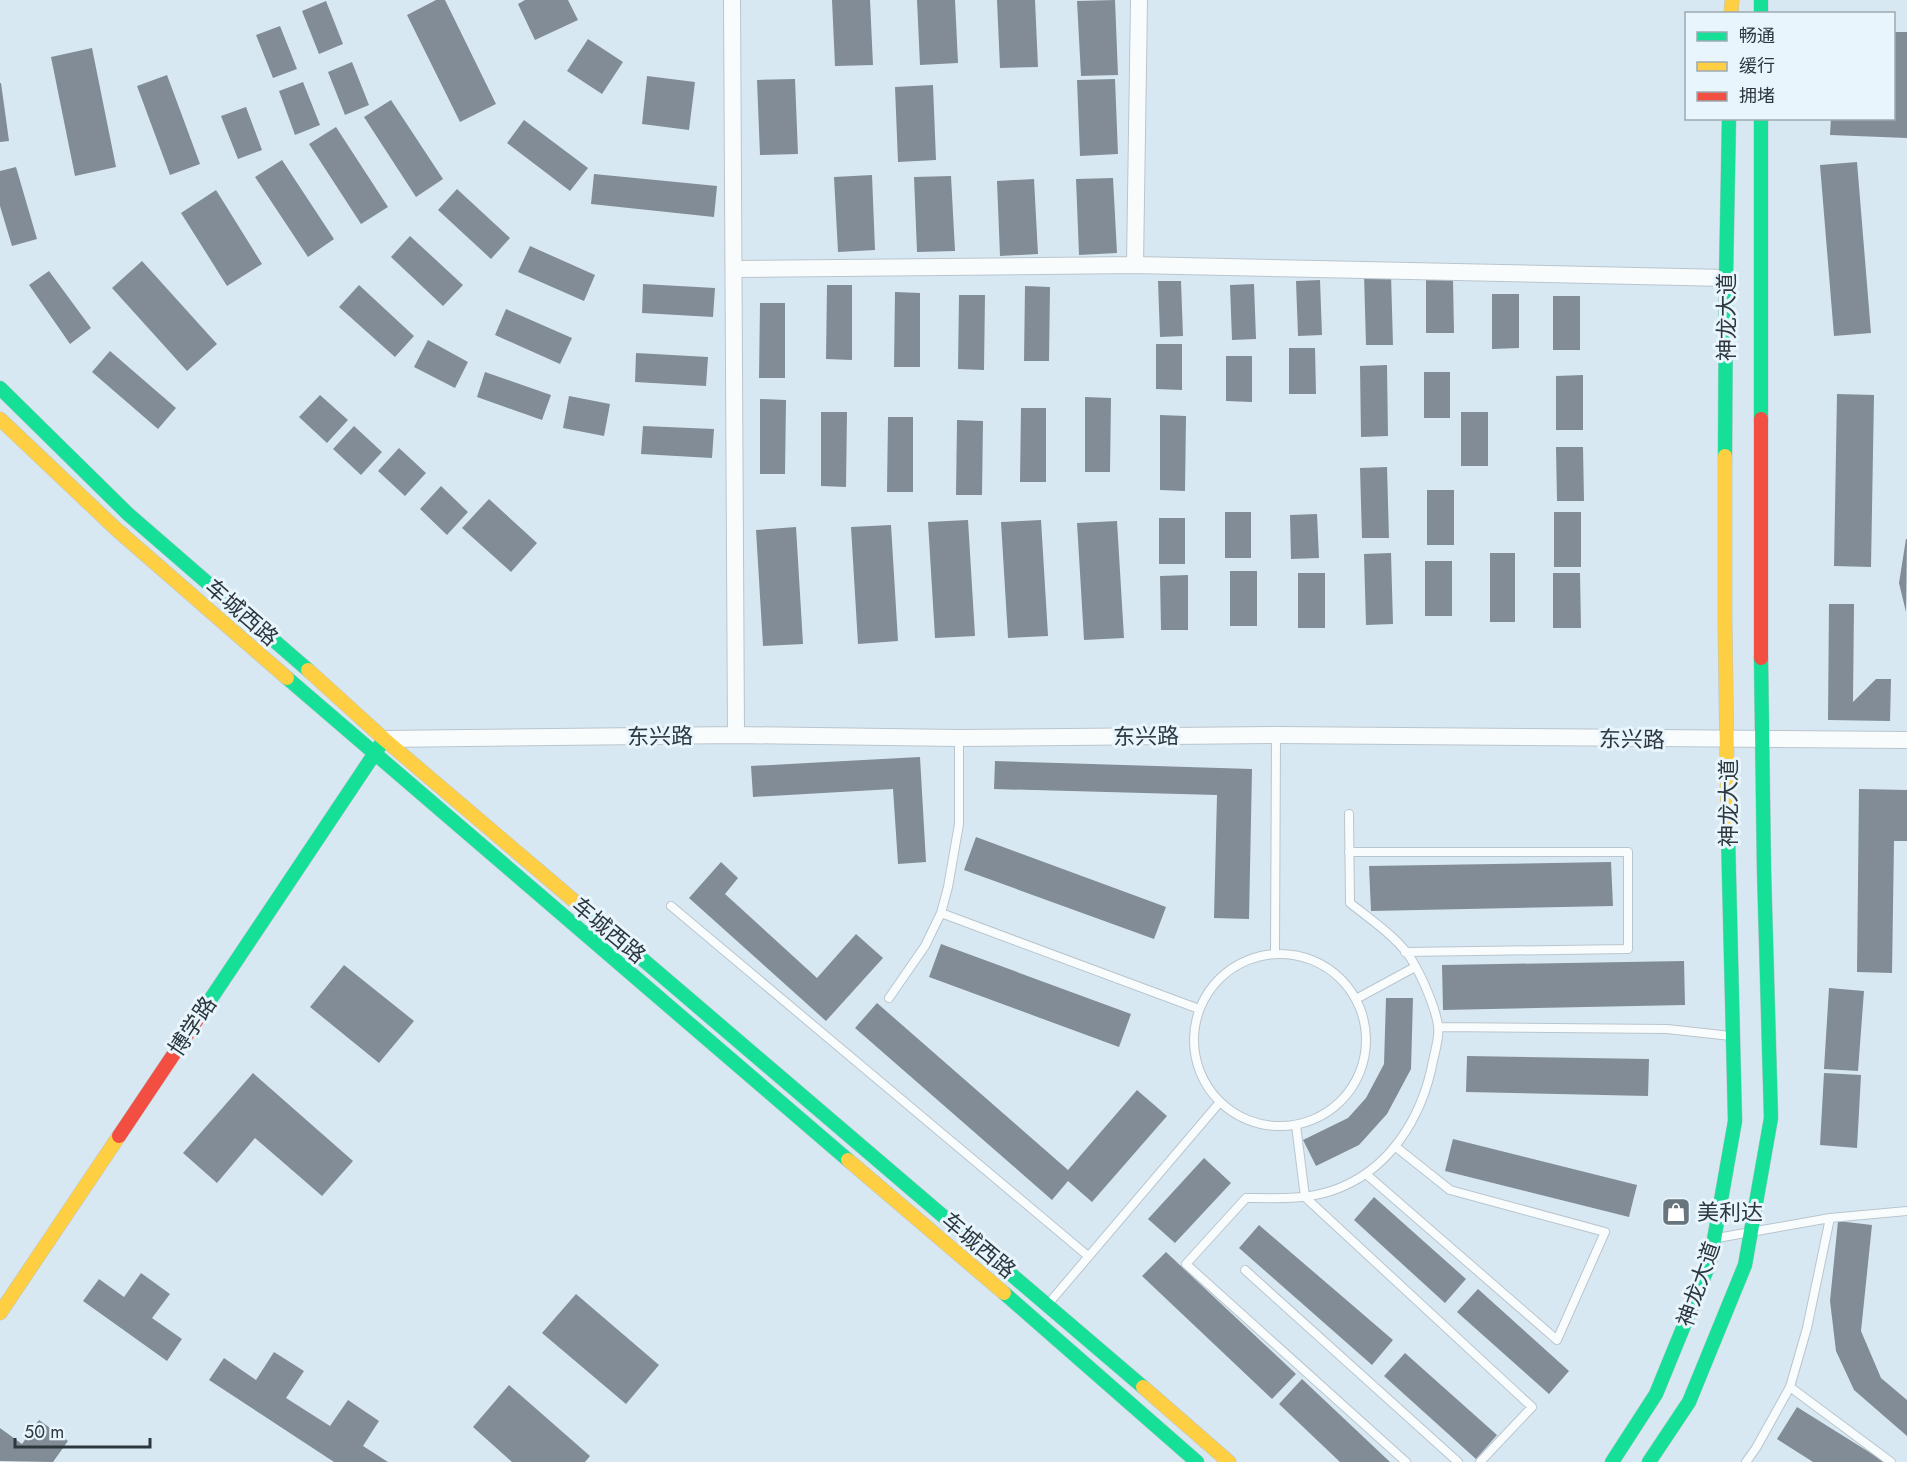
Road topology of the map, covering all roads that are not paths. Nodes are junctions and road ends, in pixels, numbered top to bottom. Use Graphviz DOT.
graph roads {
  1 [pos="732,0"];
  2 [pos="1139,0"];
  3 [pos="1729,120"];
  4 [pos="1761,120"];
  5 [pos="1135,265"];
  6 [pos="735,268"];
  7 [pos="1726,278"];
  8 [pos="0,388"];
  9 [pos="0,419"];
  10 [pos="736,735"];
  11 [pos="1276,735"];
  12 [pos="959,738"];
  13 [pos="384,739"];
  14 [pos="1727,740"];
  15 [pos="1763,740"];
  16 [pos="1907,740"];
  17 [pos="374,754"];
  18 [pos="1349,814"];
  19 [pos="1349,852"];
  20 [pos="671,906"];
  21 [pos="941,913"];
  22 [pos="1405,952"];
  23 [pos="1275,953"];
  24 [pos="1415,967"];
  25 [pos="889,998"];
  26 [pos="1356,999"];
  27 [pos="1199,1009"];
  28 [pos="1438,1027"];
  29 [pos="1733,1036"];
  30 [pos="1220,1102"];
  31 [pos="1296,1125"];
  32 [pos="1396,1147"];
  33 [pos="1366,1174"];
  34 [pos="1305,1197"];
  35 [pos="1907,1211"];
  36 [pos="1830,1218"];
  37 [pos="1750,1232"];
  38 [pos="1714,1239"];
  39 [pos="1088,1256"];
  40 [pos="1245,1270"];
  41 [pos="1048,1304"];
  42 [pos="0,1313"];
  43 [pos="1035,1320"];
  44 [pos="1790,1387"];
  45 [pos="1197,1462"];
  46 [pos="1229,1462"];
  47 [pos="1406,1462"];
  48 [pos="1458,1462"];
  49 [pos="1480,1462"];
  50 [pos="1612,1462"];
  51 [pos="1649,1462"];
  52 [pos="1746,1462"];
  53 [pos="1891,1462"];
  1 -- 6 [label="street"];
  2 -- 5 [label="street"];
  3 -- 7 [label="main road, 神龙大道"];
  4 -- 15 [label="main road, 神龙大道"];
  5 -- 6 [label="street"];
  5 -- 7 [label="street"];
  6 -- 10 [label="street"];
  7 -- 14 [label="main road, 神龙大道"];
  8 -- 13 [label="main road, 车城西路"];
  9 -- 17 [label="main road, 车城西路"];
  10 -- 12 [label="street, 东兴路"];
  10 -- 13 [label="street, 东兴路"];
  11 -- 12 [label="street, 东兴路"];
  11 -- 14 [label="street, 东兴路"];
  11 -- 23 [label="lane"];
  12 -- 21 [label="lane"];
  13 -- 17 [label="main road, 博学路"];
  13 -- 41 [label="main road, 车城西路"];
  14 -- 15 [label="street, 东兴路"];
  14 -- 29 [label="main road, 神龙大道"];
  15 -- 16 [label="street, 东兴路"];
  15 -- 37 [label="main road, 神龙大道"];
  17 -- 42 [label="main road, 博学路"];
  17 -- 43 [label="main road, 车城西路"];
  18 -- 19 [label="lane"];
  19 -- 22 [label="lane"];
  19 -- 22 [label="lane"];
  20 -- 39 [label="lane"];
  21 -- 25 [label="lane"];
  21 -- 27 [label="lane"];
  22 -- 24 [label="lane"];
  23 -- 26 [label="lane"];
  23 -- 27 [label="lane"];
  24 -- 26 [label="lane"];
  24 -- 28 [label="lane"];
  26 -- 31 [label="lane"];
  27 -- 30 [label="lane"];
  28 -- 29 [label="lane"];
  28 -- 32 [label="lane"];
  29 -- 38 [label="main road, 神龙大道"];
  30 -- 31 [label="lane"];
  30 -- 39 [label="lane"];
  31 -- 34 [label="lane"];
  32 -- 33 [label="lane"];
  32 -- 33 [label="lane"];
  33 -- 34 [label="lane"];
  34 -- 47 [label="lane"];
  34 -- 49 [label="lane"];
  35 -- 36 [label="lane"];
  36 -- 37 [label="lane"];
  36 -- 44 [label="lane"];
  37 -- 38 [label="lane"];
  37 -- 51 [label="main road, 神龙大道"];
  38 -- 50 [label="main road, 神龙大道"];
  39 -- 41 [label="lane"];
  40 -- 48 [label="lane"];
  41 -- 43 [label="lane"];
  41 -- 46 [label="main road, 车城西路"];
  43 -- 45 [label="main road, 车城西路"];
  44 -- 52 [label="lane"];
  44 -- 53 [label="lane"];
}
